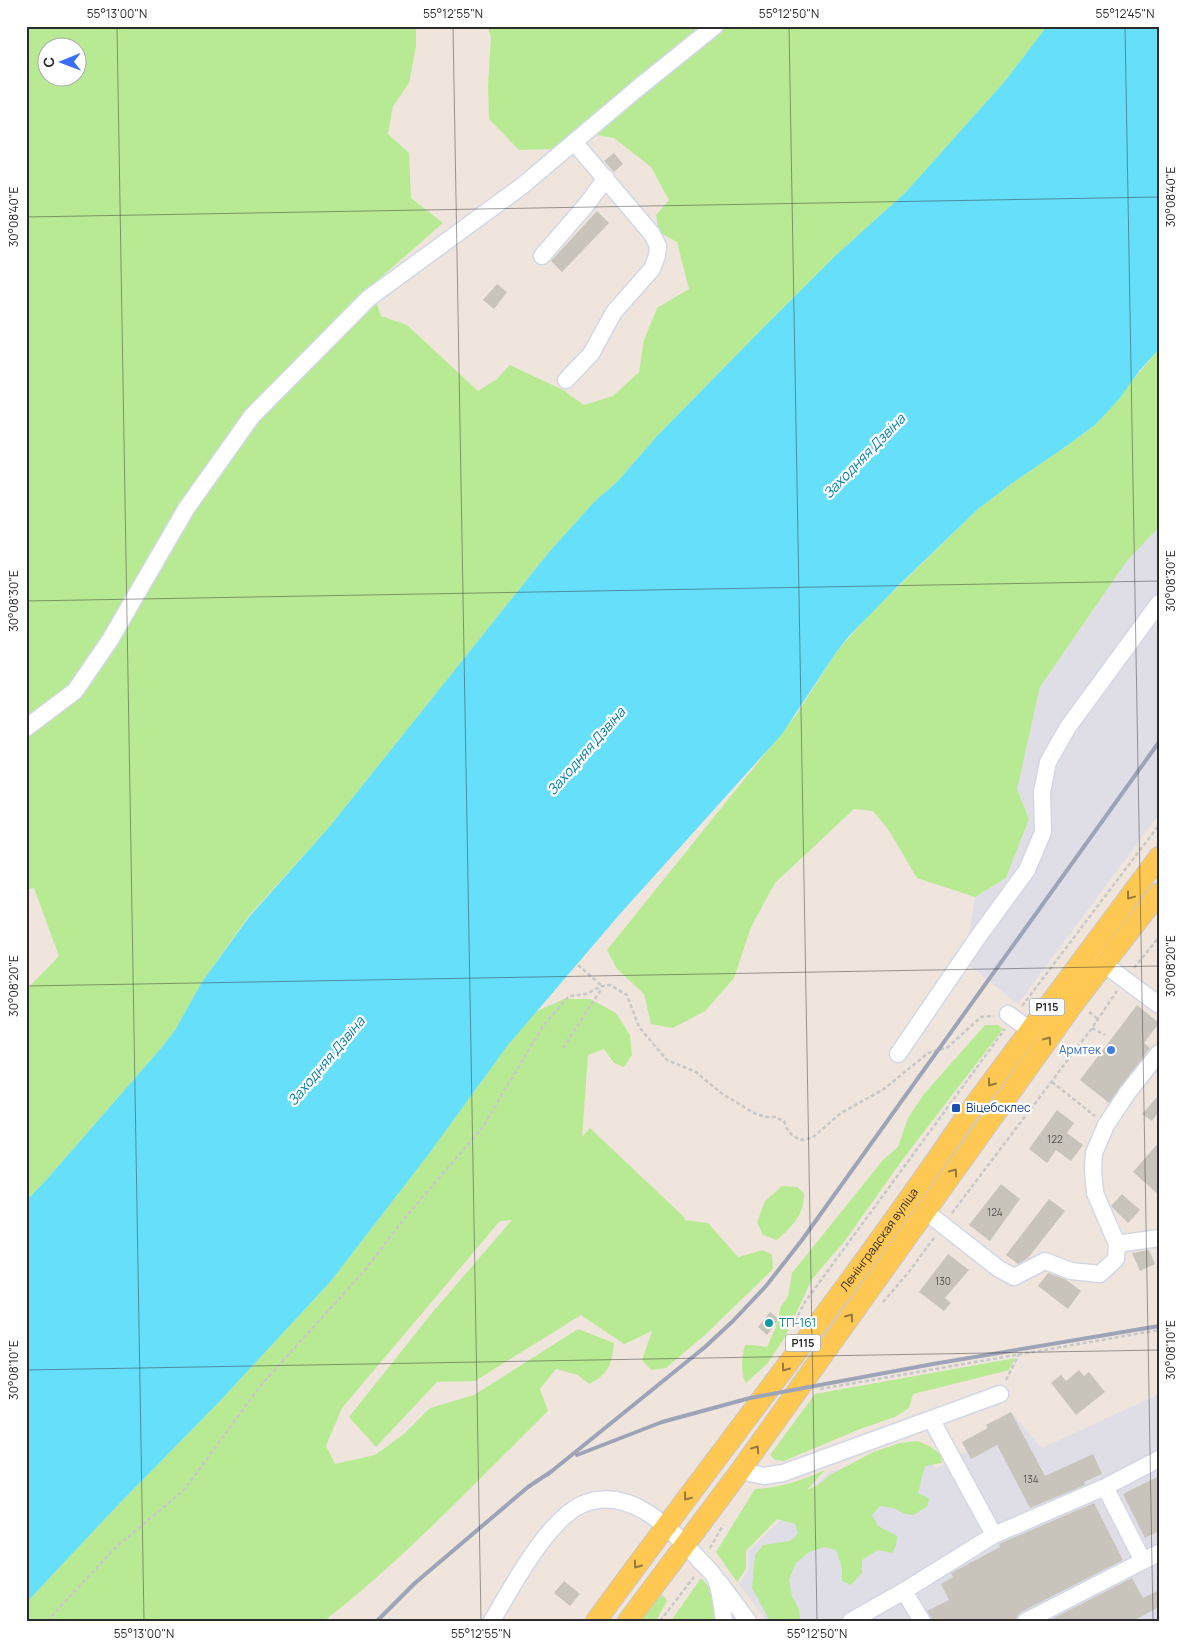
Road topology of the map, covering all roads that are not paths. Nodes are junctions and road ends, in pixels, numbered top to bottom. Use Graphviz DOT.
graph roads {
  1 [pos="715,26"];
  2 [pos="574,142"];
  3 [pos="606,178"];
  4 [pos="542,256"];
  5 [pos="566,380"];
  6 [pos="1159,603"];
  7 [pos="26,728"];
  8 [pos="1159,857"];
  9 [pos="1159,893"];
  10 [pos="1088,952"];
  11 [pos="1104,964"];
  12 [pos="1157,1001"];
  13 [pos="1010,1016"];
  14 [pos="1030,1030"];
  15 [pos="1159,1053"];
  16 [pos="898,1054"];
  17 [pos="925,1211"];
  18 [pos="1159,1238"];
  19 [pos="1117,1244"];
  20 [pos="1000,1394"];
  21 [pos="931,1419"];
  22 [pos="1159,1459"];
  23 [pos="740,1471"];
  24 [pos="1105,1487"];
  25 [pos="665,1525"];
  26 [pos="994,1534"];
  27 [pos="685,1544"];
  28 [pos="1159,1552"];
  29 [pos="1142,1561"];
  30 [pos="716,1578"];
  31 [pos="904,1591"];
  32 [pos="492,1621"];
  33 [pos="596,1621"];
  34 [pos="628,1621"];
  35 [pos="724,1621"];
  36 [pos="748,1621"];
  37 [pos="851,1621"];
  38 [pos="922,1621"];
  39 [pos="1026,1621"];
  1 -- 2 [label="street"];
  2 -- 3 [label="street"];
  2 -- 7 [label="street"];
  3 -- 4 [label="street"];
  3 -- 5 [label="street"];
  6 -- 16 [label="street"];
  8 -- 10 [label="main road, Ленінградская вуліца / Р115, one-way"];
  9 -- 11 [label="main road, Ленінградская вуліца / Р115"];
  10 -- 11 [label="street"];
  10 -- 14 [label="main road, Ленінградская вуліца / Р115"];
  11 -- 12 [label="street"];
  17 -- 11 [label="main road, Ленінградская вуліца / Р115, one-way"];
  13 -- 14 [label="street"];
  14 -- 25 [label="main road, Ленінградская вуліца / Р115, one-way"];
  15 -- 19 [label="street"];
  17 -- 19 [label="street"];
  23 -- 17 [label="main road, Ленінградская вуліца / Р115, one-way"];
  18 -- 19 [label="street"];
  20 -- 21 [label="street"];
  21 -- 23 [label="street"];
  21 -- 26 [label="street"];
  22 -- 24 [label="street"];
  23 -- 27 [label="main road, Ленінградская вуліца / Р115"];
  24 -- 26 [label="street"];
  24 -- 29 [label="street"];
  25 -- 27 [label="street"];
  25 -- 32 [label="street"];
  25 -- 33 [label="main road, Ленінградская вуліца / Р115, one-way"];
  26 -- 31 [label="street"];
  27 -- 30 [label="street"];
  27 -- 34 [label="main road, Ленінградская вуліца / Р115"];
  28 -- 29 [label="street"];
  29 -- 39 [label="street"];
  30 -- 35 [label="street"];
  30 -- 36 [label="street"];
  31 -- 37 [label="street"];
  31 -- 38 [label="street"];
}
